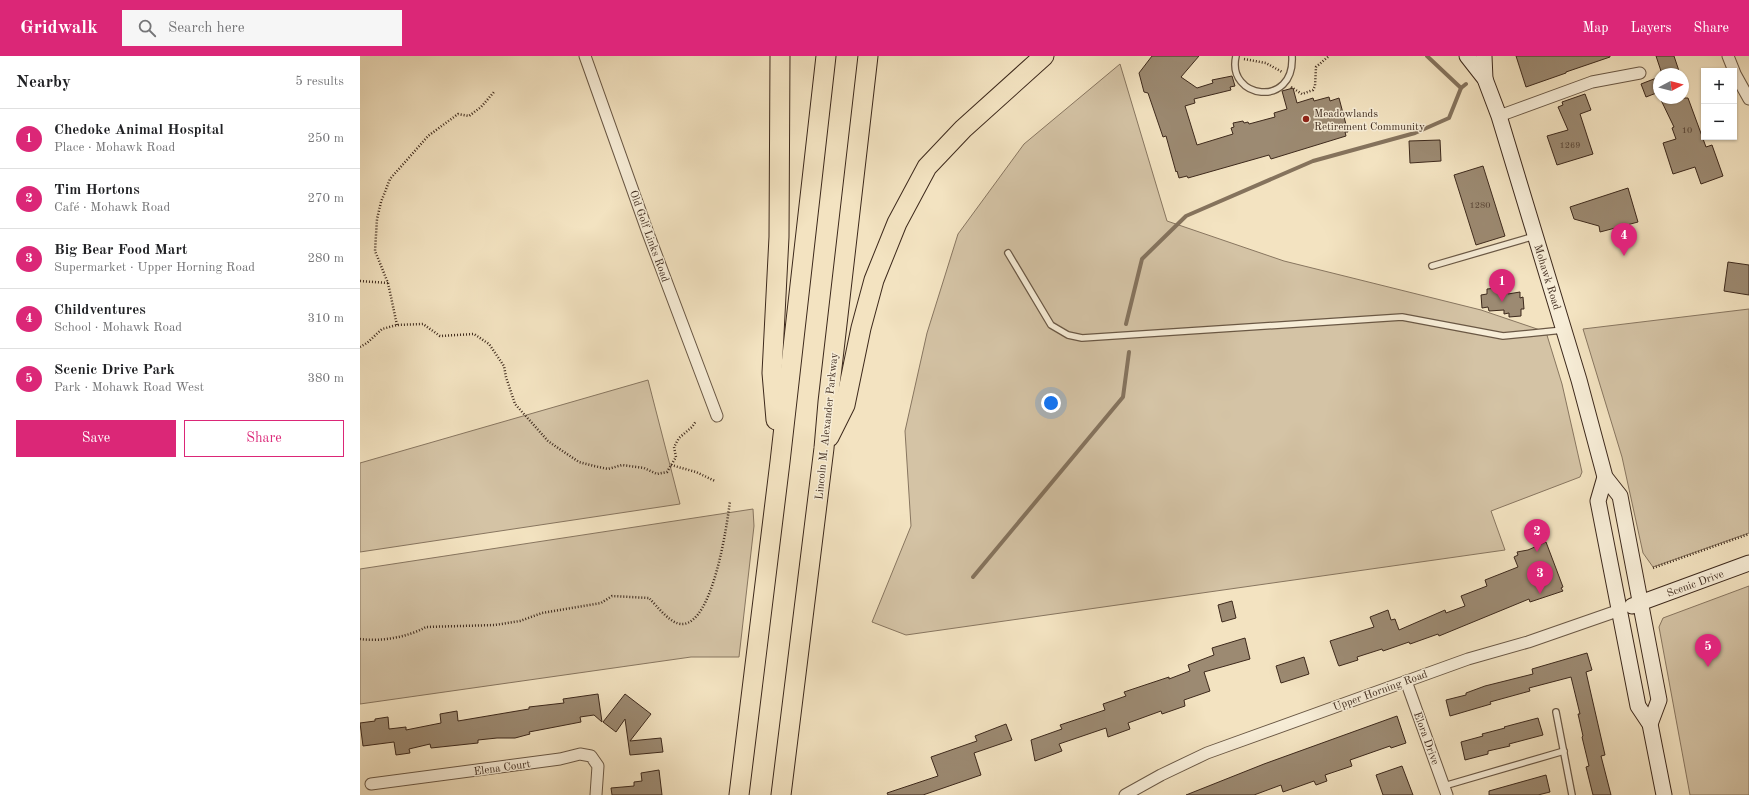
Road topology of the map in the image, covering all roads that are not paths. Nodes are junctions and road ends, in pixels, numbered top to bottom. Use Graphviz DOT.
graph roads {
  1 [pos="585,56"];
  2 [pos="780,56"];
  3 [pos="826,56"];
  4 [pos="868,56"];
  5 [pos="1044,56"];
  6 [pos="1292,56"];
  7 [pos="1468,56"];
  8 [pos="1484,56"];
  9 [pos="1728,56"];
  10 [pos="1235,57"];
  11 [pos="1733,68"];
  12 [pos="1640,73"];
  13 [pos="1737,77"];
  14 [pos="1485,79"];
  15 [pos="1749,99"];
  16 [pos="1499,116"];
  17 [pos="1535,236"];
  18 [pos="1008,253"];
  19 [pos="1432,266"];
  20 [pos="1564,329"];
  21 [pos="717,416"];
  22 [pos="824,448"];
  23 [pos="780,462"];
  24 [pos="1605,478"];
  25 [pos="1749,563"];
  26 [pos="1641,603"];
  27 [pos="1620,610"];
  28 [pos="1406,681"];
  29 [pos="1556,712"];
  30 [pos="1650,724"];
  31 [pos="1564,751"];
  32 [pos="371,784"];
  33 [pos="1446,791"];
  34 [pos="596,795"];
  35 [pos="739,795"];
  36 [pos="781,795"];
  37 [pos="1125,795"];
  38 [pos="1572,795"];
  39 [pos="1664,795"];
  1 -- 21 [label="street, Old Golf Links Road"];
  2 -- 23 [label="highway"];
  3 -- 23 [label="highway"];
  4 -- 22 [label="highway, Lincoln M. Alexander Parkway"];
  5 -- 22 [label="highway"];
  6 -- 10 [label="lane"];
  7 -- 14 [label="main road, Mohawk Road"];
  8 -- 14 [label="main road, Mohawk Road"];
  9 -- 11 [label="street"];
  12 -- 16 [label="street"];
  13 -- 15 [label="street"];
  14 -- 16 [label="main road, Mohawk Road"];
  16 -- 17 [label="main road, Mohawk Road"];
  17 -- 19 [label="lane"];
  17 -- 20 [label="main road, Mohawk Road"];
  18 -- 20 [label="lane"];
  20 -- 24 [label="main road, Mohawk Road"];
  22 -- 36 [label="highway, Lincoln M. Alexander Parkway"];
  23 -- 35 [label="highway"];
  24 -- 26 [label="main road, Mohawk Road"];
  24 -- 27 [label="main road"];
  25 -- 26 [label="main road, Scenic Drive"];
  26 -- 27 [label="main road, Upper Horning Road"];
  26 -- 30 [label="main road, Mohawk Road"];
  27 -- 28 [label="street, Upper Horning Road"];
  27 -- 30 [label="main road"];
  28 -- 33 [label="street, Elora Drive"];
  28 -- 37 [label="street, Upper Horning Road"];
  29 -- 31 [label="lane"];
  30 -- 39 [label="main road"];
  31 -- 33 [label="lane"];
  31 -- 38 [label="lane"];
  32 -- 34 [label="street, Elena Court"];
}
